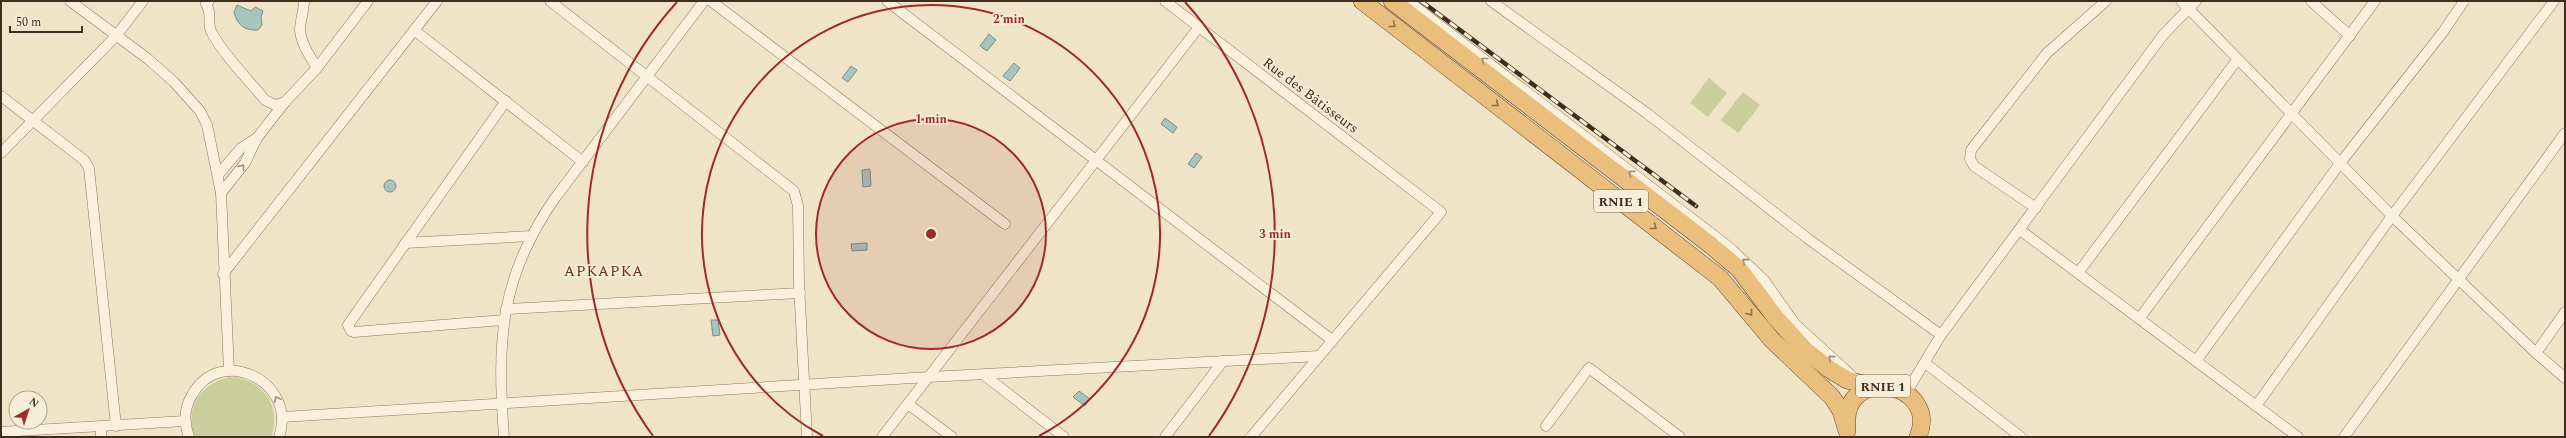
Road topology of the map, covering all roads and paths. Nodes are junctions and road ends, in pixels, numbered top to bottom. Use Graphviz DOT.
graph roads {
  1 [pos="70,1"];
  2 [pos="143,1"];
  3 [pos="209,1"];
  4 [pos="304,1"];
  5 [pos="368,1"];
  6 [pos="437,1"];
  7 [pos="550,1"];
  8 [pos="704,1"];
  9 [pos="711,1"];
  10 [pos="887,1"];
  11 [pos="1164,1"];
  12 [pos="1362,1"];
  13 [pos="1392,1"];
  14 [pos="1408,1"];
  15 [pos="1491,1"];
  16 [pos="2106,1"];
  17 [pos="2196,1"];
  18 [pos="2311,1"];
  19 [pos="2375,1"];
  20 [pos="2464,1"];
  21 [pos="2554,1"];
  22 [pos="2184,5"];
  23 [pos="1199,27"];
  24 [pos="414,30"];
  25 [pos="116,36"];
  26 [pos="2350,36"];
  27 [pos="2237,60"];
  28 [pos="317,68"];
  29 [pos="647,77"];
  30 [pos="1,96"];
  31 [pos="285,102"];
  32 [pos="506,102"];
  33 [pos="2291,112"];
  34 [pos="33,120"];
  35 [pos="2565,133"];
  36 [pos="257,138"];
  37 [pos="1,153"];
  38 [pos="1095,161"];
  39 [pos="583,162"];
  40 [pos="2341,162"];
  41 [pos="218,175"];
  42 [pos="221,192"];
  43 [pos="2036,208"];
  44 [pos="2392,216"];
  45 [pos="1005,224"];
  46 [pos="2020,230"];
  47 [pos="531,236"];
  48 [pos="405,243"];
  49 [pos="2078,273"];
  50 [pos="223,274"];
  51 [pos="2460,279"];
  52 [pos="800,293"];
  53 [pos="506,309"];
  54 [pos="2565,312"];
  55 [pos="2139,319"];
  56 [pos="504,320"];
  57 [pos="1941,335"];
  58 [pos="1332,340"];
  59 [pos="2536,353"];
  60 [pos="1319,356"];
  61 [pos="2196,361"];
  62 [pos="1223,362"];
  63 [pos="1925,363"];
  64 [pos="229,371"];
  65 [pos="984,375"];
  66 [pos="929,377"];
  67 [pos="2565,378"];
  68 [pos="1868,385"];
  69 [pos="804,386"];
  70 [pos="1906,393"];
  71 [pos="502,404"];
  72 [pos="908,404"];
  73 [pos="2256,406"];
  74 [pos="282,417"];
  75 [pos="185,420"];
  76 [pos="116,426"];
  77 [pos="1546,426"];
  78 [pos="1,432"];
  79 [pos="101,432"];
  80 [pos="1848,434"];
  81 [pos="1921,435"];
  82 [pos="1677,436"];
  83 [pos="189,437"];
  84 [pos="279,437"];
  85 [pos="504,437"];
  86 [pos="807,437"];
  87 [pos="882,437"];
  88 [pos="952,437"];
  89 [pos="1064,437"];
  90 [pos="1165,437"];
  91 [pos="1251,437"];
  92 [pos="2021,437"];
  93 [pos="2298,437"];
  94 [pos="2344,437"];
  1 -- 25 [label="street"];
  2 -- 25 [label="street"];
  3 -- 31 [label="street"];
  4 -- 28 [label="street"];
  5 -- 28 [label="street"];
  6 -- 24 [label="street"];
  7 -- 29 [label="street"];
  8 -- 29 [label="street"];
  9 -- 45 [label="street"];
  10 -- 38 [label="street"];
  11 -- 23 [label="street, Rue des Bâtisseurs"];
  12 -- 80 [label="highway, RNIE 1, one-way"];
  13 -- 68 [label="highway, RNIE 1"];
  68 -- 14 [label="street, one-way"];
  15 -- 57 [label="street"];
  16 -- 43 [label="street"];
  17 -- 22 [label="street"];
  18 -- 26 [label="street"];
  19 -- 26 [label="street"];
  20 -- 40 [label="street"];
  21 -- 44 [label="street"];
  22 -- 27 [label="street"];
  22 -- 43 [label="street"];
  23 -- 38 [label="street"];
  23 -- 58 [label="street, Rue des Bâtisseurs"];
  24 -- 32 [label="street"];
  24 -- 50 [label="street"];
  25 -- 34 [label="street"];
  25 -- 41 [label="street"];
  26 -- 33 [label="street"];
  27 -- 33 [label="street"];
  27 -- 49 [label="street"];
  28 -- 31 [label="street"];
  29 -- 39 [label="street"];
  29 -- 52 [label="street"];
  30 -- 34 [label="street"];
  31 -- 36 [label="street"];
  32 -- 39 [label="street"];
  32 -- 48 [label="street"];
  33 -- 40 [label="street"];
  33 -- 55 [label="street"];
  34 -- 37 [label="street"];
  34 -- 76 [label="street"];
  35 -- 51 [label="street"];
  36 -- 41 [label="street"];
  42 -- 36 [label="street, one-way"];
  38 -- 58 [label="street"];
  38 -- 66 [label="street"];
  39 -- 47 [label="street"];
  40 -- 44 [label="street"];
  40 -- 61 [label="street"];
  41 -- 42 [label="street"];
  42 -- 50 [label="street"];
  43 -- 46 [label="street"];
  44 -- 51 [label="street"];
  44 -- 73 [label="street"];
  46 -- 49 [label="street"];
  46 -- 57 [label="street"];
  47 -- 48 [label="street"];
  47 -- 53 [label="street"];
  48 -- 56 [label="street"];
  49 -- 55 [label="street"];
  50 -- 64 [label="street"];
  51 -- 59 [label="street"];
  51 -- 94 [label="street"];
  52 -- 53 [label="street"];
  52 -- 69 [label="street"];
  53 -- 56 [label="street"];
  54 -- 59 [label="street"];
  55 -- 61 [label="street"];
  56 -- 71 [label="street"];
  57 -- 63 [label="street"];
  58 -- 60 [label="street"];
  59 -- 67 [label="street"];
  60 -- 62 [label="street"];
  60 -- 91 [label="street"];
  61 -- 73 [label="street"];
  62 -- 65 [label="street"];
  62 -- 90 [label="street"];
  63 -- 70 [label="street"];
  63 -- 92 [label="street"];
  74 -- 64 [label="street, one-way"];
  64 -- 75 [label="street"];
  65 -- 66 [label="street"];
  65 -- 89 [label="street"];
  66 -- 69 [label="street"];
  66 -- 72 [label="street"];
  68 -- 70 [label="highway, RNIE 1"];
  68 -- 80 [label="highway, RNIE 1"];
  69 -- 71 [label="street"];
  69 -- 86 [label="street"];
  70 -- 81 [label="highway, RNIE 1"];
  71 -- 74 [label="street"];
  71 -- 85 [label="street"];
  72 -- 87 [label="street"];
  72 -- 88 [label="street"];
  73 -- 93 [label="street"];
  74 -- 84 [label="street"];
  75 -- 76 [label="street"];
  75 -- 83 [label="street"];
  76 -- 79 [label="street"];
  77 -- 82 [label="street"];
  78 -- 79 [label="street"];
}
